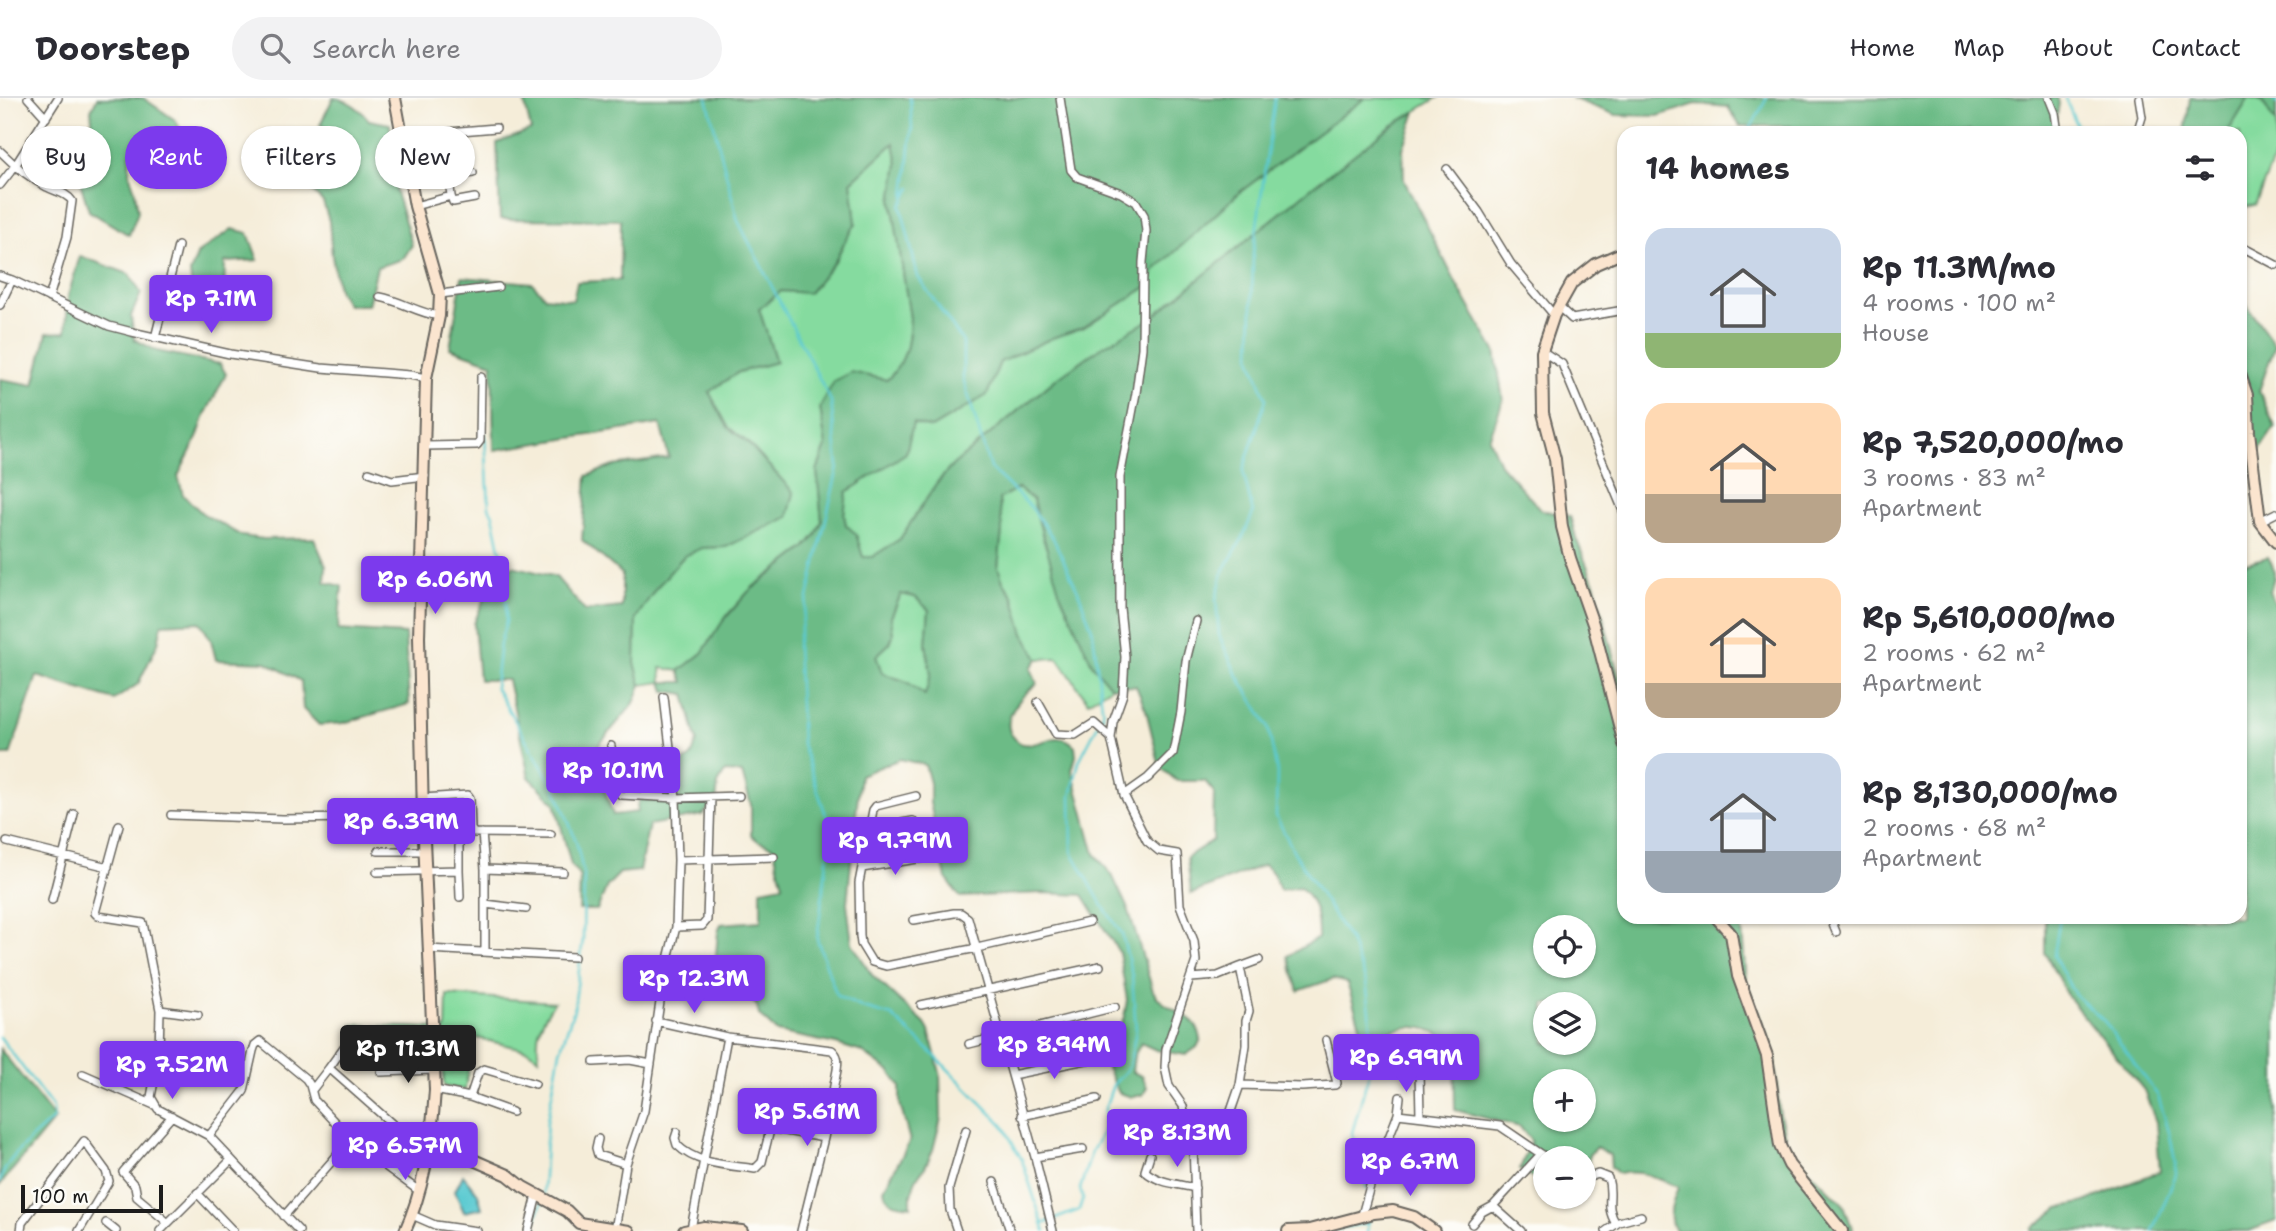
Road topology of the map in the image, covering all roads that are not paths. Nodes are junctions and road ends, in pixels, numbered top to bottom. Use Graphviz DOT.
graph roads {
  1 [pos="28,98"];
  2 [pos="58,98"];
  3 [pos="394,98"];
  4 [pos="1060,98"];
  5 [pos="2049,98"];
  6 [pos="2139,98"];
  7 [pos="46,118"];
  8 [pos="399,126"];
  9 [pos="2058,126"];
  10 [pos="2139,126"];
  11 [pos="496,128"];
  12 [pos="475,130"];
  13 [pos="0,151"];
  14 [pos="15,166"];
  15 [pos="1447,169"];
  16 [pos="0,185"];
  17 [pos="412,189"];
  18 [pos="450,189"];
  19 [pos="450,196"];
  20 [pos="474,198"];
  21 [pos="415,206"];
  22 [pos="178,246"];
  23 [pos="2247,250"];
  24 [pos="1617,255"];
  25 [pos="2276,265"];
  26 [pos="0,276"];
  27 [pos="12,280"];
  28 [pos="498,287"];
  29 [pos="440,294"];
  30 [pos="380,297"];
  31 [pos="49,298"];
  32 [pos="0,304"];
  33 [pos="1556,311"];
  34 [pos="1617,311"];
  35 [pos="439,317"];
  36 [pos="156,338"];
  37 [pos="1542,351"];
  38 [pos="481,377"];
  39 [pos="426,378"];
  40 [pos="2247,395"];
  41 [pos="426,446"];
  42 [pos="369,472"];
  43 [pos="425,476"];
  44 [pos="1617,496"];
  45 [pos="2276,513"];
  46 [pos="2260,521"];
  47 [pos="2276,542"];
  48 [pos="1196,621"];
  49 [pos="664,697"];
  50 [pos="1038,702"];
  51 [pos="1617,717"];
  52 [pos="1111,737"];
  53 [pos="611,746"];
  54 [pos="1124,795"];
  55 [pos="739,796"];
  56 [pos="916,796"];
  57 [pos="711,797"];
  58 [pos="422,798"];
  59 [pos="676,798"];
  60 [pos="74,814"];
  61 [pos="171,815"];
  62 [pos="423,817"];
  63 [pos="913,821"];
  64 [pos="119,825"];
  65 [pos="869,829"];
  66 [pos="482,833"];
  67 [pos="551,834"];
  68 [pos="7,842"];
  69 [pos="459,843"];
  70 [pos="425,850"];
  71 [pos="378,851"];
  72 [pos="63,856"];
  73 [pos="774,857"];
  74 [pos="923,858"];
  75 [pos="710,859"];
  76 [pos="678,860"];
  77 [pos="108,867"];
  78 [pos="862,868"];
  79 [pos="485,869"];
  80 [pos="459,870"];
  81 [pos="426,871"];
  82 [pos="377,872"];
  83 [pos="563,872"];
  84 [pos="460,897"];
  85 [pos="52,900"];
  86 [pos="485,904"];
  87 [pos="526,909"];
  88 [pos="914,920"];
  89 [pos="1089,922"];
  90 [pos="1722,924"];
  91 [pos="1833,924"];
  92 [pos="676,927"];
  93 [pos="1836,932"];
  94 [pos="977,948"];
  95 [pos="428,949"];
  96 [pos="485,952"];
  97 [pos="574,957"];
  98 [pos="1259,960"];
  99 [pos="1100,966"];
  100 [pos="1240,967"];
  101 [pos="1191,978"];
  102 [pos="988,989"];
  103 [pos="921,1005"];
  104 [pos="1115,1006"];
  105 [pos="160,1010"];
  106 [pos="198,1015"];
  107 [pos="656,1021"];
  108 [pos="1001,1036"];
  109 [pos="727,1037"];
  110 [pos="1326,1040"];
  111 [pos="969,1044"];
  112 [pos="344,1047"];
  113 [pos="1091,1059"];
  114 [pos="594,1062"];
  115 [pos="651,1065"];
  116 [pos="329,1068"];
  117 [pos="434,1070"];
  118 [pos="1419,1071"];
  119 [pos="381,1072"];
  120 [pos="83,1074"];
  121 [pos="1012,1075"];
  122 [pos="536,1084"];
  123 [pos="1240,1085"];
  124 [pos="312,1090"];
  125 [pos="435,1090"];
  126 [pos="470,1097"];
  127 [pos="1401,1097"];
  128 [pos="1097,1099"];
  129 [pos="155,1105"];
  130 [pos="512,1112"];
  131 [pos="1398,1114"];
  132 [pos="172,1116"];
  133 [pos="1022,1116"];
  134 [pos="1420,1116"];
  135 [pos="966,1130"];
  136 [pos="677,1132"];
  137 [pos="209,1136"];
  138 [pos="824,1138"];
  139 [pos="598,1139"];
  140 [pos="355,1144"];
  141 [pos="1193,1144"];
  142 [pos="429,1145"];
  143 [pos="1083,1149"];
  144 [pos="1533,1149"];
  145 [pos="1150,1155"];
  146 [pos="1035,1157"];
  147 [pos="231,1160"];
  148 [pos="703,1160"];
  149 [pos="626,1164"];
  150 [pos="1533,1167"];
  151 [pos="1596,1174"];
  152 [pos="994,1182"];
  153 [pos="1195,1188"];
  154 [pos="419,1191"];
  155 [pos="197,1193"];
  156 [pos="541,1196"];
  157 [pos="1493,1206"];
  158 [pos="1367,1214"];
  159 [pos="412,1215"];
  160 [pos="284,1216"];
  161 [pos="1641,1216"];
  162 [pos="167,1222"];
  163 [pos="106,1223"];
  164 [pos="1472,1224"];
  165 [pos="1616,1224"];
  166 [pos="1051,1225"];
  167 [pos="615,1230"];
  168 [pos="687,1230"];
  169 [pos="21,1231"];
  170 [pos="79,1231"];
  171 [pos="116,1231"];
  172 [pos="160,1231"];
  173 [pos="233,1231"];
  174 [pos="299,1231"];
  175 [pos="405,1231"];
  176 [pos="477,1231"];
  177 [pos="528,1231"];
  178 [pos="629,1231"];
  179 [pos="742,1231"];
  180 [pos="801,1231"];
  181 [pos="957,1231"];
  182 [pos="1010,1231"];
  183 [pos="1196,1231"];
  184 [pos="1288,1231"];
  185 [pos="1434,1231"];
  186 [pos="1521,1231"];
  187 [pos="1605,1231"];
  188 [pos="1842,1231"];
  1 -- 7 [label="street"];
  2 -- 7 [label="street"];
  3 -- 8 [label="street"];
  4 -- 52 [label="street"];
  5 -- 9 [label="street"];
  6 -- 10 [label="street"];
  7 -- 14 [label="street"];
  11 -- 12 [label="street"];
  13 -- 14 [label="street"];
  14 -- 16 [label="street"];
  14 -- 31 [label="street"];
  15 -- 33 [label="street"];
  17 -- 21 [label="street"];
  18 -- 19 [label="street"];
  19 -- 20 [label="street"];
  19 -- 21 [label="street"];
  21 -- 29 [label="street"];
  22 -- 36 [label="street"];
  23 -- 25 [label="street"];
  24 -- 33 [label="street"];
  26 -- 27 [label="street"];
  27 -- 31 [label="street"];
  27 -- 32 [label="street"];
  28 -- 29 [label="street"];
  29 -- 35 [label="street"];
  30 -- 35 [label="street"];
  31 -- 36 [label="street"];
  33 -- 34 [label="street"];
  33 -- 37 [label="street"];
  35 -- 39 [label="street"];
  36 -- 39 [label="street"];
  37 -- 44 [label="street"];
  37 -- 51 [label="street"];
  38 -- 41 [label="street"];
  39 -- 41 [label="street"];
  40 -- 46 [label="street"];
  41 -- 43 [label="street"];
  42 -- 43 [label="street"];
  43 -- 58 [label="street"];
  45 -- 46 [label="street"];
  46 -- 47 [label="street"];
  48 -- 54 [label="street"];
  49 -- 59 [label="street"];
  50 -- 52 [label="street"];
  52 -- 54 [label="street"];
  53 -- 59 [label="street"];
  54 -- 101 [label="street"];
  55 -- 57 [label="street"];
  56 -- 65 [label="street"];
  57 -- 59 [label="street"];
  57 -- 75 [label="street"];
  58 -- 62 [label="street"];
  58 -- 66 [label="street"];
  59 -- 76 [label="street"];
  60 -- 72 [label="street"];
  61 -- 62 [label="street"];
  62 -- 70 [label="street"];
  63 -- 65 [label="street"];
  64 -- 77 [label="street"];
  65 -- 78 [label="street"];
  66 -- 67 [label="street"];
  66 -- 79 [label="street"];
  68 -- 72 [label="street"];
  69 -- 80 [label="street"];
  70 -- 71 [label="street"];
  70 -- 81 [label="street"];
  72 -- 77 [label="street"];
  72 -- 85 [label="street"];
  73 -- 75 [label="street"];
  74 -- 78 [label="street"];
  75 -- 76 [label="street"];
  75 -- 92 [label="street"];
  76 -- 92 [label="street"];
  77 -- 105 [label="street"];
  78 -- 94 [label="street"];
  79 -- 83 [label="street"];
  79 -- 86 [label="street"];
  80 -- 81 [label="street"];
  80 -- 84 [label="street"];
  81 -- 82 [label="street"];
  81 -- 95 [label="street"];
  86 -- 87 [label="street"];
  86 -- 96 [label="street"];
  88 -- 94 [label="street"];
  89 -- 94 [label="street"];
  90 -- 188 [label="street"];
  91 -- 93 [label="street"];
  92 -- 107 [label="street"];
  94 -- 102 [label="street"];
  95 -- 96 [label="street"];
  95 -- 117 [label="street"];
  96 -- 97 [label="street"];
  98 -- 100 [label="street"];
  99 -- 102 [label="street"];
  100 -- 101 [label="street"];
  100 -- 123 [label="street"];
  101 -- 141 [label="street"];
  102 -- 103 [label="street"];
  102 -- 108 [label="street"];
  104 -- 108 [label="street"];
  105 -- 106 [label="street"];
  105 -- 129 [label="street"];
  107 -- 109 [label="street"];
  107 -- 115 [label="street"];
  108 -- 111 [label="street"];
  108 -- 121 [label="street"];
  109 -- 138 [label="street"];
  109 -- 148 [label="street"];
  110 -- 123 [label="street"];
  112 -- 116 [label="street"];
  113 -- 121 [label="street"];
  114 -- 115 [label="street"];
  115 -- 149 [label="street"];
  116 -- 124 [label="street"];
  116 -- 142 [label="street"];
  117 -- 119 [label="street"];
  117 -- 125 [label="street"];
  118 -- 134 [label="street"];
  120 -- 129 [label="street"];
  121 -- 133 [label="street"];
  122 -- 126 [label="street"];
  123 -- 141 [label="street"];
  124 -- 137 [label="street"];
  124 -- 140 [label="street"];
  125 -- 126 [label="street"];
  125 -- 142 [label="street"];
  126 -- 130 [label="street"];
  127 -- 131 [label="street"];
  128 -- 133 [label="street"];
  129 -- 132 [label="street"];
  131 -- 134 [label="street"];
  131 -- 158 [label="street"];
  132 -- 137 [label="street"];
  132 -- 162 [label="street"];
  133 -- 146 [label="street"];
  134 -- 144 [label="street"];
  135 -- 181 [label="street"];
  136 -- 148 [label="street"];
  137 -- 147 [label="street"];
  138 -- 148 [label="street"];
  138 -- 180 [label="street"];
  139 -- 149 [label="street"];
  140 -- 154 [label="street"];
  140 -- 160 [label="street"];
  141 -- 153 [label="street"];
  142 -- 154 [label="street"];
  142 -- 156 [label="street"];
  143 -- 146 [label="street"];
  145 -- 153 [label="street"];
  146 -- 166 [label="street"];
  147 -- 155 [label="street"];
  147 -- 160 [label="street"];
  148 -- 168 [label="street"];
  149 -- 167 [label="street"];
  150 -- 157 [label="street"];
  151 -- 165 [label="street"];
  152 -- 182 [label="street"];
  153 -- 183 [label="street"];
  154 -- 159 [label="street"];
  155 -- 162 [label="street"];
  155 -- 173 [label="street"];
  156 -- 167 [label="street"];
  156 -- 177 [label="street"];
  157 -- 164 [label="street"];
  157 -- 186 [label="street"];
  158 -- 184 [label="street"];
  158 -- 185 [label="street"];
  159 -- 175 [label="street"];
  159 -- 176 [label="street"];
  160 -- 174 [label="street"];
  161 -- 165 [label="street"];
  162 -- 172 [label="street"];
  163 -- 171 [label="street"];
  165 -- 187 [label="street"];
  167 -- 178 [label="street"];
  168 -- 179 [label="street"];
  169 -- 170 [label="street"];
}
